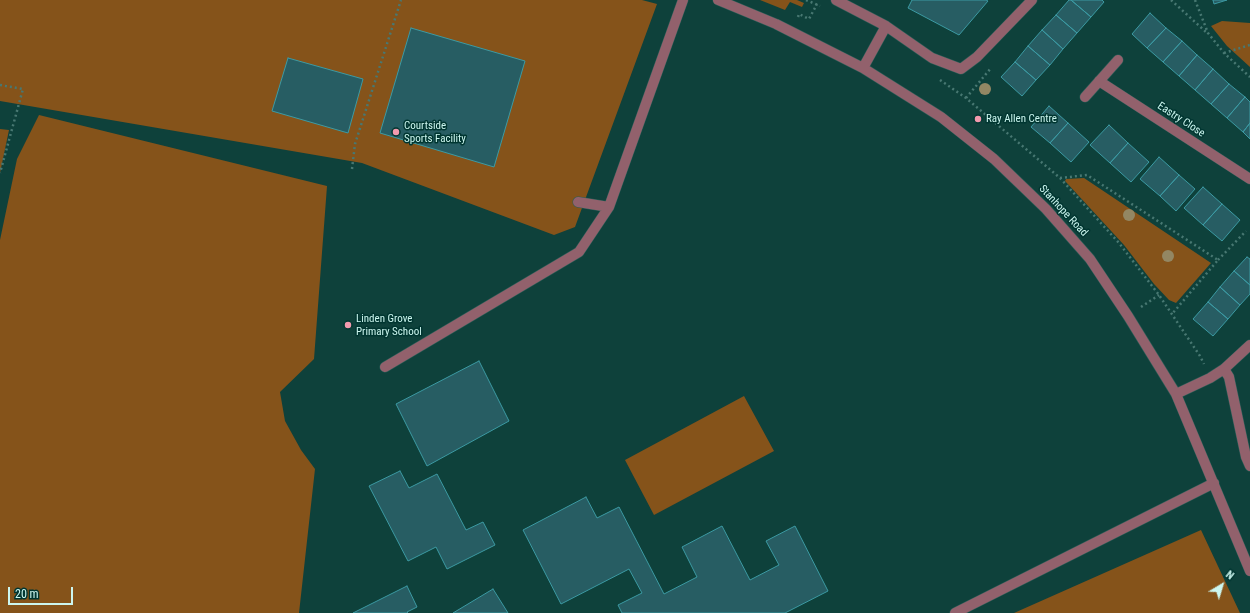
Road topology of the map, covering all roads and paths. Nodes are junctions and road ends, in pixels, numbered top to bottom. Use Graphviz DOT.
graph roads {
  1 [pos="401,0"];
  2 [pos="683,0"];
  3 [pos="718,0"];
  4 [pos="806,0"];
  5 [pos="836,0"];
  6 [pos="1032,0"];
  7 [pos="1171,0"];
  8 [pos="1194,0"];
  9 [pos="817,4"];
  10 [pos="886,26"];
  11 [pos="1208,33"];
  12 [pos="1250,45"];
  13 [pos="1224,53"];
  14 [pos="1118,60"];
  15 [pos="863,68"];
  16 [pos="1250,77"];
  17 [pos="1099,81"];
  18 [pos="0,85"];
  19 [pos="1084,97"];
  20 [pos="966,98"];
  21 [pos="352,169"];
  22 [pos="0,173"];
  23 [pos="1060,178"];
  24 [pos="1250,179"];
  25 [pos="578,202"];
  26 [pos="609,207"];
  27 [pos="1246,231"];
  28 [pos="1218,260"];
  29 [pos="1172,314"];
  30 [pos="1250,345"];
  31 [pos="385,367"];
  32 [pos="1224,368"];
  33 [pos="1210,378"];
  34 [pos="1176,394"];
  35 [pos="1250,466"];
  36 [pos="1214,483"];
  37 [pos="1250,570"];
  38 [pos="955,613"];
  1 -- 21 [label="path"];
  2 -- 26 [label="street"];
  3 -- 15 [label="street, Stanhope Road"];
  4 -- 9 [label="path"];
  5 -- 10 [label="street"];
  6 -- 10 [label="street"];
  7 -- 11 [label="path"];
  8 -- 11 [label="path"];
  10 -- 15 [label="street"];
  11 -- 13 [label="path"];
  12 -- 13 [label="path"];
  13 -- 16 [label="path"];
  14 -- 17 [label="street"];
  15 -- 34 [label="street, Stanhope Road"];
  17 -- 19 [label="street"];
  17 -- 24 [label="street, Eastry Close"];
  18 -- 22 [label="path"];
  20 -- 23 [label="path"];
  23 -- 28 [label="path"];
  23 -- 29 [label="path"];
  25 -- 26 [label="street"];
  26 -- 31 [label="street"];
  27 -- 28 [label="path"];
  28 -- 29 [label="path"];
  29 -- 33 [label="path"];
  30 -- 32 [label="street"];
  32 -- 33 [label="street"];
  32 -- 35 [label="street"];
  33 -- 34 [label="street"];
  34 -- 36 [label="street, Stanhope Road"];
  36 -- 37 [label="street, Stanhope Road"];
  36 -- 38 [label="street"];
}
